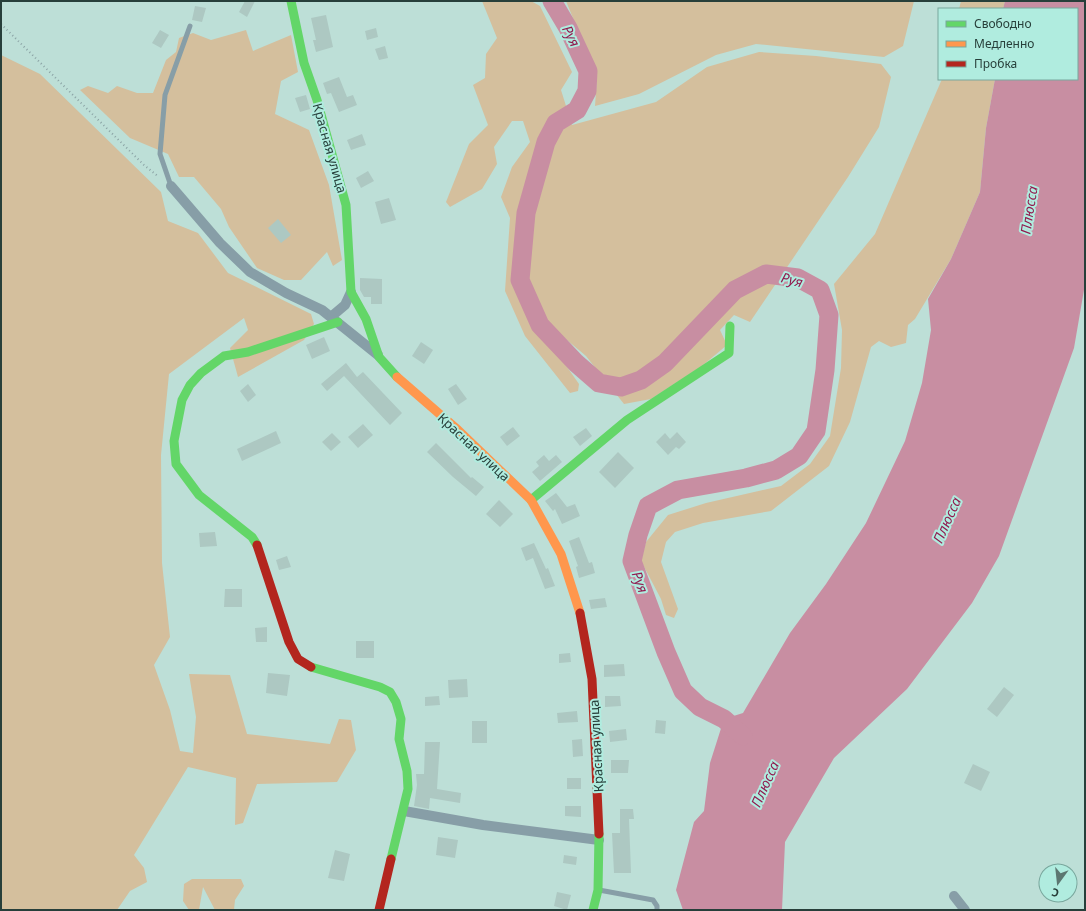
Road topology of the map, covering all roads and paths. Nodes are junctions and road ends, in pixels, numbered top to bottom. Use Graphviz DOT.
graph roads {
  1 [pos="291,1"];
  2 [pos="1,24"];
  3 [pos="190,26"];
  4 [pos="171,186"];
  5 [pos="351,292"];
  6 [pos="335,319"];
  7 [pos="730,326"];
  8 [pos="379,357"];
  9 [pos="531,500"];
  10 [pos="404,811"];
  11 [pos="599,840"];
  12 [pos="598,890"];
  13 [pos="954,896"];
  14 [pos="379,910"];
  15 [pos="593,910"];
  16 [pos="657,910"];
  17 [pos="965,910"];
  1 -- 5 [label="street, Красная улица"];
  2 -- 4 [label="path"];
  3 -- 4 [label="lane"];
  4 -- 6 [label="street"];
  5 -- 6 [label="street"];
  5 -- 8 [label="street, Красная улица"];
  6 -- 8 [label="street"];
  6 -- 10 [label="street"];
  7 -- 9 [label="street"];
  8 -- 9 [label="street, Красная улица"];
  9 -- 11 [label="street, Красная улица"];
  10 -- 11 [label="street"];
  10 -- 14 [label="street"];
  11 -- 12 [label="street, Красная улица"];
  12 -- 15 [label="street, Красная улица"];
  12 -- 16 [label="lane"];
  13 -- 17 [label="street"];
}
